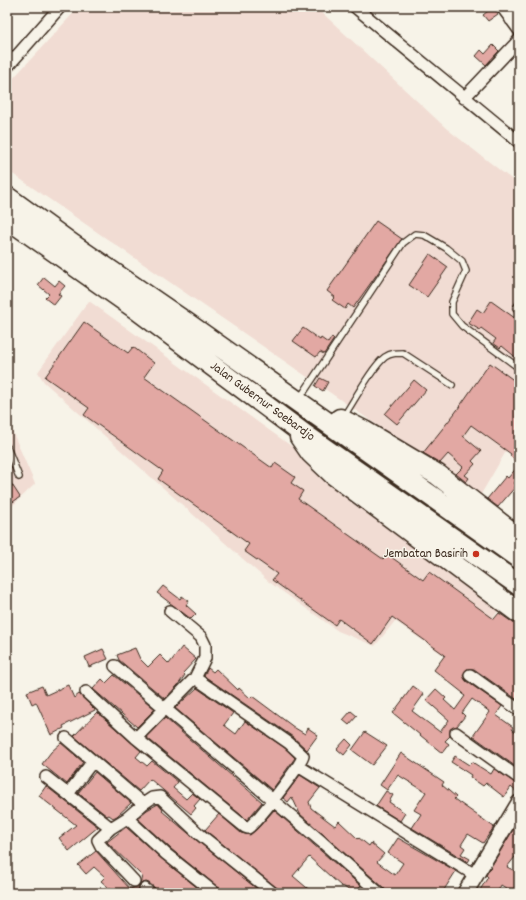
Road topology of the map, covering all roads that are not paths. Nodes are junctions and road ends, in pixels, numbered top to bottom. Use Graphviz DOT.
graph roads {
  1 [pos="60,7"];
  2 [pos="355,7"];
  3 [pos="502,7"];
  4 [pos="515,16"];
  5 [pos="519,30"];
  6 [pos="519,40"];
  7 [pos="7,67"];
  8 [pos="464,98"];
  9 [pos="519,142"];
  10 [pos="7,197"];
  11 [pos="7,218"];
  12 [pos="519,368"];
  13 [pos="452,385"];
  14 [pos="298,401"];
  15 [pos="318,415"];
  16 [pos="342,420"];
  17 [pos="7,447"];
  18 [pos="19,477"];
  19 [pos="399,511"];
  20 [pos="519,538"];
  21 [pos="519,558"];
  22 [pos="519,585"];
  23 [pos="170,611"];
  24 [pos="519,613"];
  25 [pos="115,666"];
  26 [pos="470,675"];
  27 [pos="195,678"];
  28 [pos="86,692"];
  29 [pos="164,708"];
  30 [pos="519,710"];
  31 [pos="456,733"];
  32 [pos="66,738"];
  33 [pos="136,738"];
  34 [pos="93,761"];
  35 [pos="298,766"];
  36 [pos="46,777"];
  37 [pos="519,778"];
  38 [pos="68,794"];
  39 [pos="273,800"];
  40 [pos="519,803"];
  41 [pos="143,804"];
  42 [pos="127,818"];
  43 [pos="111,828"];
  44 [pos="475,875"];
  45 [pos="134,880"];
  46 [pos="215,893"];
  47 [pos="273,893"];
  48 [pos="379,893"];
  49 [pos="465,893"];
  1 -- 7 [label="street"];
  2 -- 8 [label="street"];
  3 -- 4 [label="street"];
  4 -- 5 [label="street"];
  6 -- 8 [label="street"];
  8 -- 9 [label="street"];
  10 -- 14 [label="highway, Jalan Gubernur Soebardjo"];
  11 -- 19 [label="highway, Jalan Gubernur Soebardjo"];
  12 -- 14 [label="lane"];
  13 -- 16 [label="lane"];
  14 -- 15 [label="highway, Jalan Gubernur Soebardjo"];
  15 -- 16 [label="highway"];
  15 -- 21 [label="highway, Jalan Gubernur Soebardjo"];
  16 -- 20 [label="highway"];
  17 -- 18 [label="lane"];
  19 -- 22 [label="highway, Jalan Gubernur Soebardjo"];
  19 -- 24 [label="highway"];
  23 -- 27 [label="street"];
  25 -- 29 [label="street"];
  26 -- 30 [label="street"];
  27 -- 29 [label="street"];
  27 -- 35 [label="street"];
  28 -- 33 [label="street"];
  29 -- 33 [label="street"];
  29 -- 39 [label="street"];
  31 -- 37 [label="street"];
  32 -- 34 [label="street"];
  33 -- 39 [label="street"];
  34 -- 38 [label="street"];
  34 -- 41 [label="street"];
  35 -- 39 [label="street"];
  35 -- 44 [label="street"];
  36 -- 38 [label="street"];
  38 -- 43 [label="street"];
  39 -- 48 [label="street"];
  40 -- 44 [label="street"];
  41 -- 42 [label="street"];
  41 -- 47 [label="street"];
  42 -- 43 [label="street"];
  42 -- 46 [label="street"];
  43 -- 45 [label="street"];
  44 -- 49 [label="street"];
}
